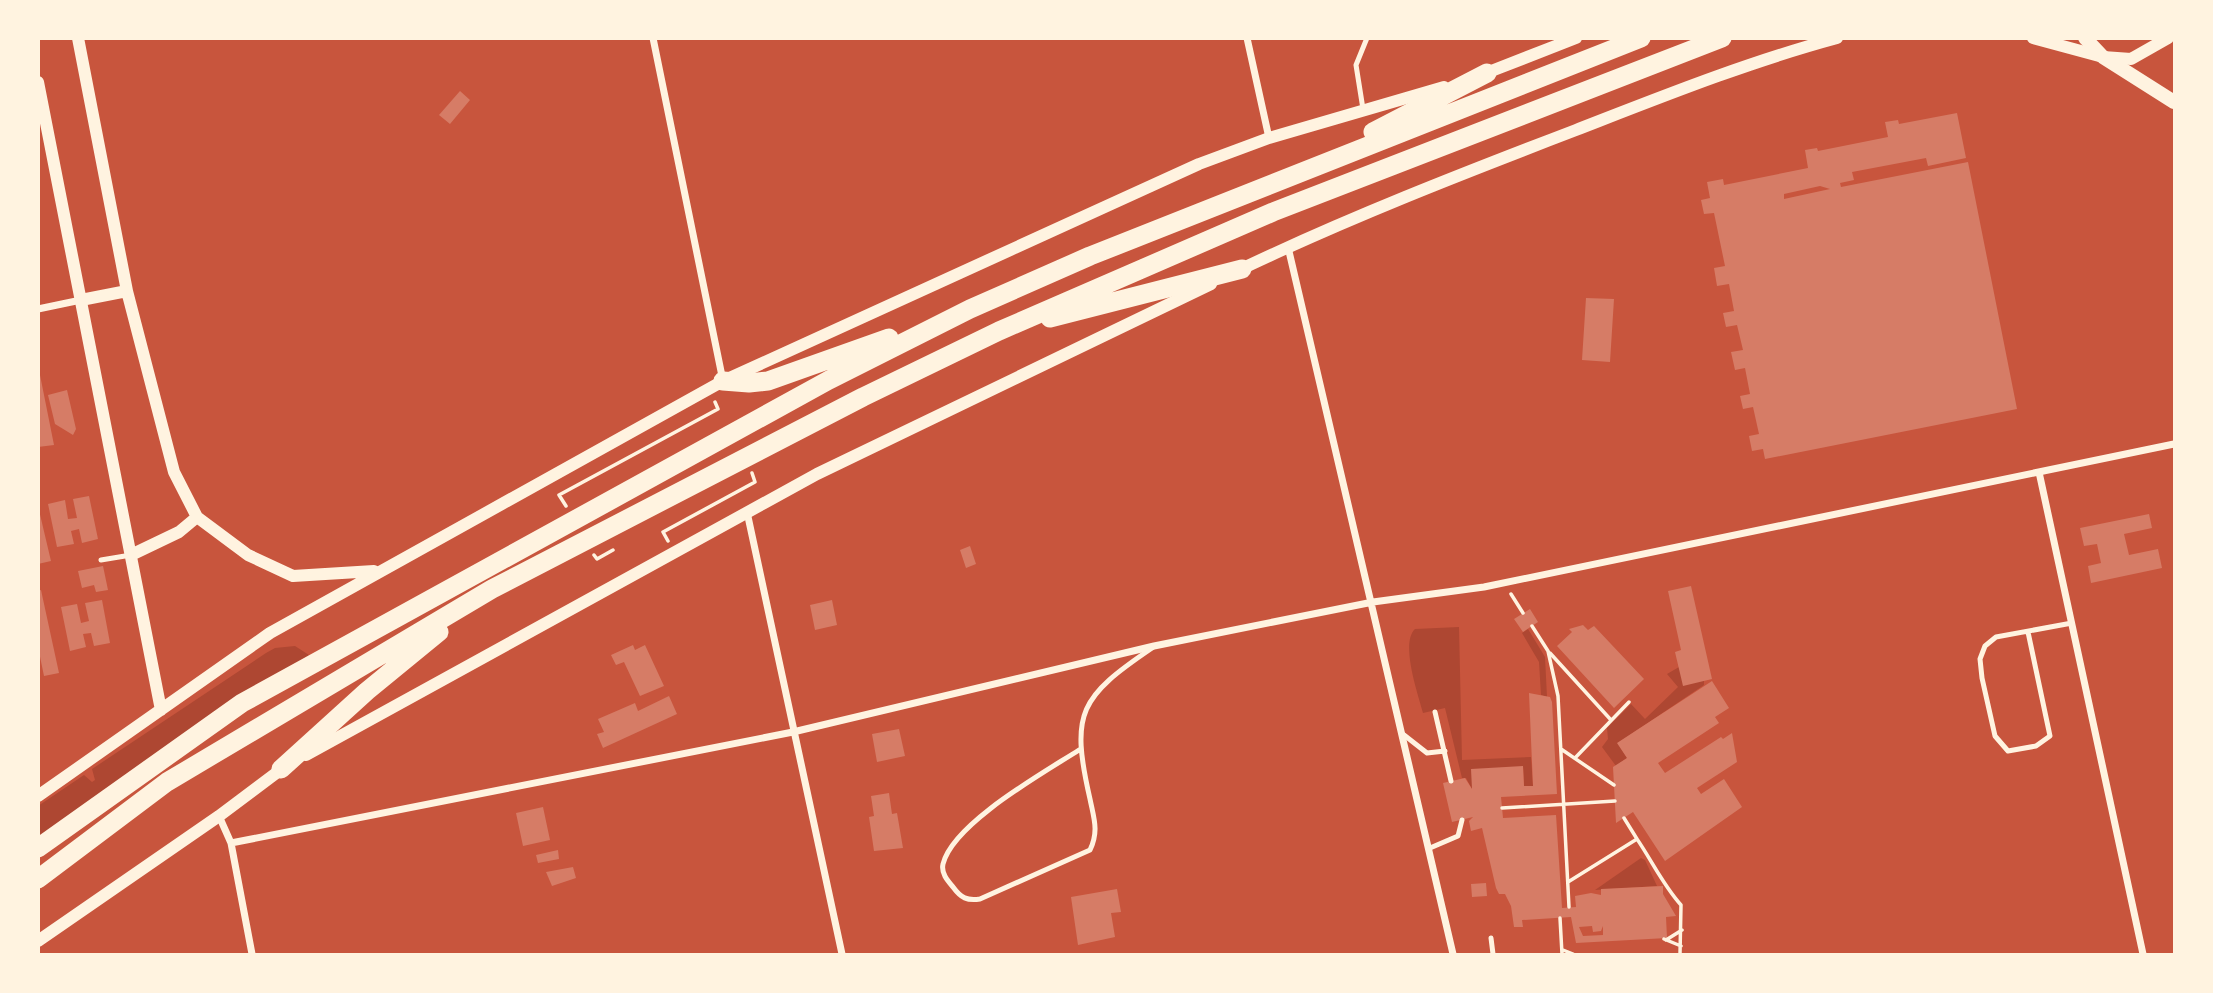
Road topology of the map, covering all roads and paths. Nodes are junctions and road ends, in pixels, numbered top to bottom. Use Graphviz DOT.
graph roads {
  1 [pos="78,38"];
  2 [pos="653,38"];
  3 [pos="1247,38"];
  4 [pos="1367,38"];
  5 [pos="1576,38"];
  6 [pos="1641,38"];
  7 [pos="1722,38"];
  8 [pos="1837,38"];
  9 [pos="2033,38"];
  10 [pos="2085,38"];
  11 [pos="2168,38"];
  12 [pos="2103,57"];
  13 [pos="1487,73"];
  14 [pos="38,82"];
  15 [pos="2175,103"];
  16 [pos="1363,109"];
  17 [pos="1269,138"];
  18 [pos="1280,181"];
  19 [pos="1288,247"];
  20 [pos="1242,269"];
  21 [pos="127,291"];
  22 [pos="81,300"];
  23 [pos="38,309"];
  24 [pos="970,309"];
  25 [pos="999,331"];
  26 [pos="723,381"];
  27 [pos="2175,444"];
  28 [pos="2039,472"];
  29 [pos="752,473"];
  30 [pos="747,512"];
  31 [pos="197,517"];
  32 [pos="674,552"];
  33 [pos="131,555"];
  34 [pos="101,560"];
  35 [pos="378,571"];
  36 [pos="1506,582"];
  37 [pos="492,589"];
  38 [pos="1373,602"];
  39 [pos="1523,613"];
  40 [pos="2071,623"];
  41 [pos="1532,626"];
  42 [pos="2028,632"];
  43 [pos="1154,646"];
  44 [pos="1548,651"];
  45 [pos="1629,702"];
  46 [pos="162,710"];
  47 [pos="1435,712"];
  48 [pos="1611,720"];
  49 [pos="793,732"];
  50 [pos="1404,735"];
  51 [pos="1561,748"];
  52 [pos="1079,750"];
  53 [pos="1445,751"];
  54 [pos="1575,758"];
  55 [pos="281,769"];
  56 [pos="1451,781"];
  57 [pos="1614,785"];
  58 [pos="38,796"];
  59 [pos="1615,801"];
  60 [pos="1564,804"];
  61 [pos="1502,808"];
  62 [pos="219,816"];
  63 [pos="1624,818"];
  64 [pos="1462,820"];
  65 [pos="1637,839"];
  66 [pos="231,843"];
  67 [pos="38,848"];
  68 [pos="1430,848"];
  69 [pos="38,879"];
  70 [pos="1567,883"];
  71 [pos="1569,907"];
  72 [pos="1560,918"];
  73 [pos="1682,930"];
  74 [pos="1491,938"];
  75 [pos="38,941"];
  76 [pos="1681,946"];
  77 [pos="1562,952"];
  78 [pos="252,954"];
  79 [pos="842,954"];
  80 [pos="1453,954"];
  81 [pos="1493,954"];
  82 [pos="1573,954"];
  83 [pos="1680,954"];
  84 [pos="2143,954"];
  1 -- 21 [label="street"];
  2 -- 26 [label="street"];
  3 -- 17 [label="street"];
  4 -- 16 [label="lane"];
  5 -- 13 [label="street"];
  6 -- 18 [label="highway"];
  7 -- 25 [label="highway"];
  8 -- 19 [label="street"];
  9 -- 12 [label="street"];
  10 -- 12 [label="main road"];
  11 -- 12 [label="street"];
  12 -- 15 [label="main road"];
  13 -- 16 [label="street"];
  13 -- 18 [label="highway"];
  14 -- 22 [label="street"];
  16 -- 17 [label="street"];
  17 -- 26 [label="street"];
  18 -- 24 [label="highway"];
  19 -- 20 [label="street"];
  19 -- 38 [label="street"];
  20 -- 25 [label="highway"];
  20 -- 30 [label="street"];
  21 -- 22 [label="street"];
  21 -- 31 [label="street"];
  22 -- 23 [label="street"];
  22 -- 33 [label="street"];
  24 -- 26 [label="highway"];
  24 -- 67 [label="highway"];
  25 -- 37 [label="highway"];
  26 -- 35 [label="street"];
  27 -- 28 [label="street"];
  28 -- 36 [label="street"];
  28 -- 40 [label="street"];
  29 -- 32 [label="path"];
  30 -- 32 [label="street"];
  30 -- 49 [label="street"];
  31 -- 33 [label="street"];
  31 -- 35 [label="street"];
  32 -- 55 [label="street"];
  33 -- 34 [label="lane"];
  33 -- 46 [label="street"];
  35 -- 46 [label="street"];
  36 -- 38 [label="street"];
  36 -- 39 [label="path"];
  37 -- 55 [label="highway"];
  37 -- 69 [label="highway"];
  38 -- 43 [label="street"];
  38 -- 50 [label="street"];
  40 -- 42 [label="lane"];
  40 -- 84 [label="street"];
  41 -- 44 [label="path"];
  42 -- 42 [label="lane"];
  43 -- 49 [label="street"];
  43 -- 52 [label="lane"];
  44 -- 48 [label="path"];
  44 -- 51 [label="path"];
  45 -- 48 [label="path"];
  46 -- 58 [label="street"];
  47 -- 53 [label="lane"];
  48 -- 54 [label="path"];
  49 -- 66 [label="street"];
  49 -- 79 [label="street"];
  50 -- 53 [label="lane"];
  50 -- 68 [label="street"];
  51 -- 54 [label="path"];
  51 -- 60 [label="path"];
  52 -- 52 [label="lane"];
  53 -- 56 [label="lane"];
  54 -- 57 [label="path"];
  55 -- 62 [label="street"];
  59 -- 60 [label="path"];
  60 -- 61 [label="path"];
  60 -- 70 [label="path"];
  62 -- 66 [label="street"];
  62 -- 75 [label="street"];
  63 -- 65 [label="path"];
  64 -- 68 [label="lane"];
  65 -- 70 [label="path"];
  65 -- 73 [label="path"];
  66 -- 78 [label="street"];
  68 -- 80 [label="street"];
  70 -- 71 [label="path"];
  72 -- 77 [label="path"];
  73 -- 76 [label="path"];
  73 -- 76 [label="path"];
  74 -- 81 [label="lane"];
  76 -- 83 [label="path"];
  77 -- 82 [label="path"];
}
